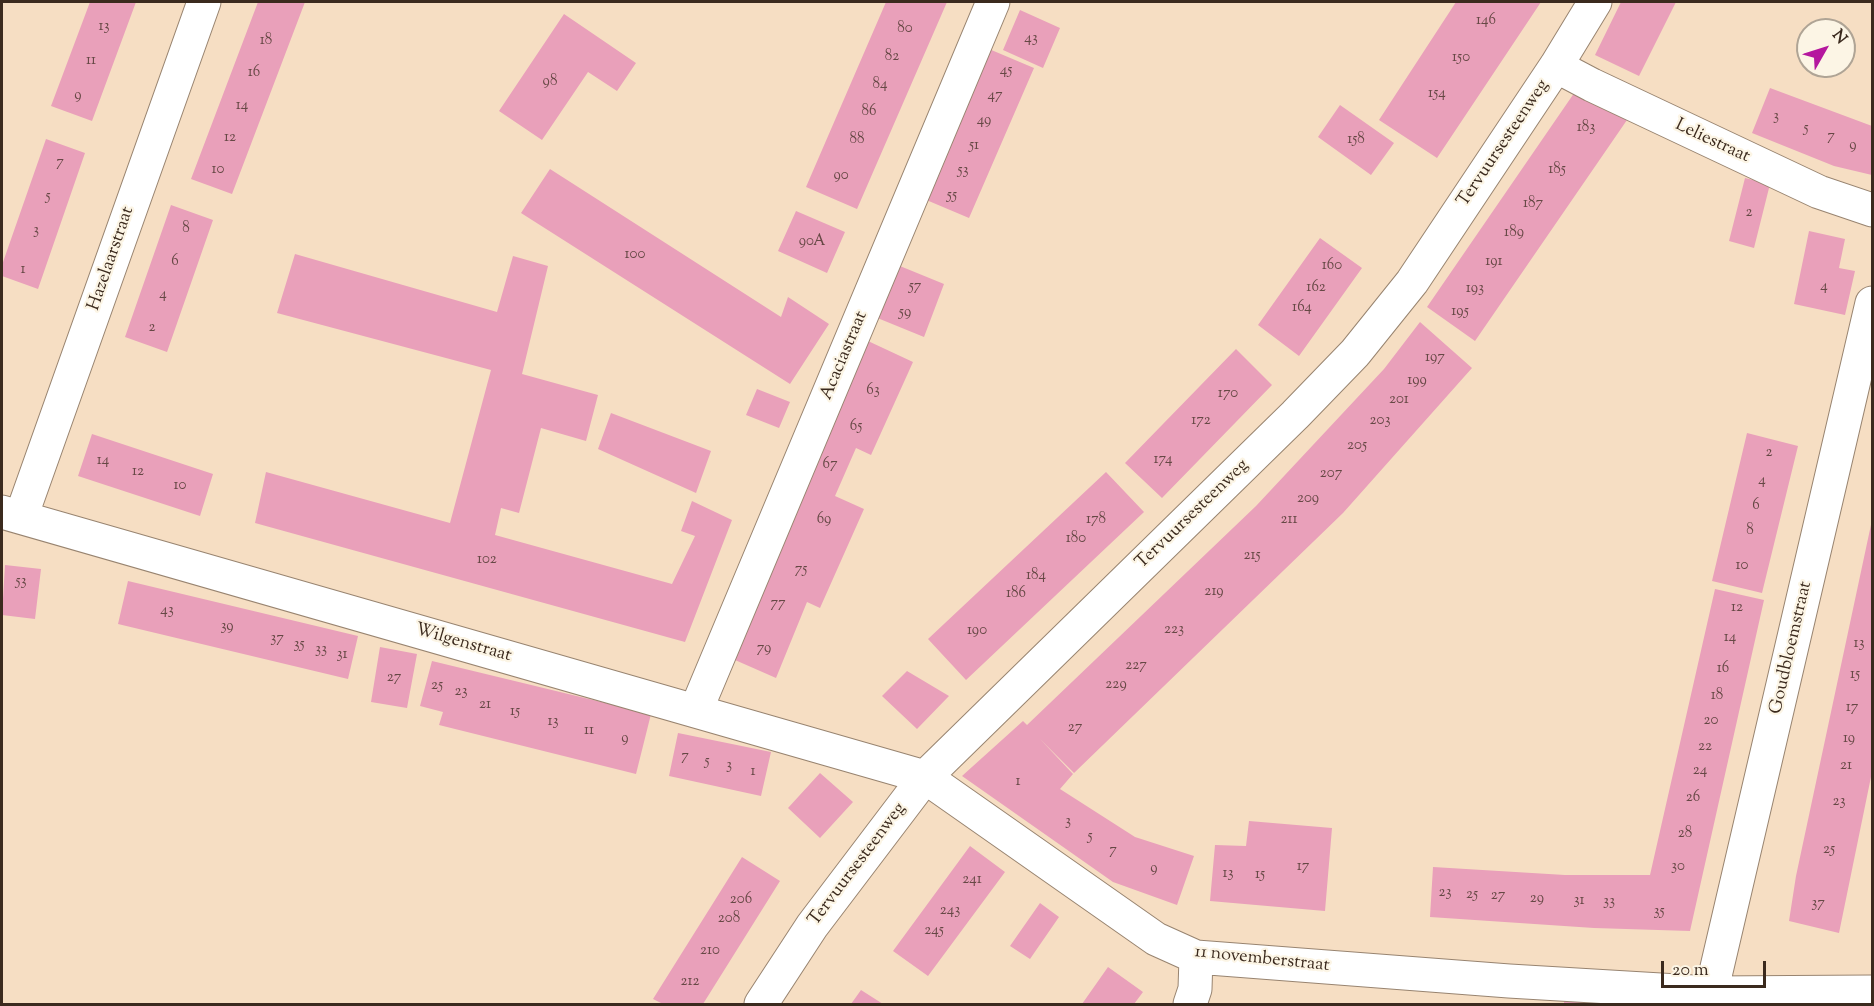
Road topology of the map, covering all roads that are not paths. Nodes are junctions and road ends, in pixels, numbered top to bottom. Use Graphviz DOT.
graph roads {
  1 [pos="204,2"];
  2 [pos="993,2"];
  3 [pos="1595,2"];
  4 [pos="1556,66"];
  5 [pos="1872,210"];
  6 [pos="1872,303"];
  7 [pos="11,515"];
  8 [pos="696,710"];
  9 [pos="925,777"];
  10 [pos="1196,957"];
  11 [pos="1872,992"];
  12 [pos="1508,993"];
  13 [pos="1711,993"];
  14 [pos="761,1005"];
  15 [pos="1190,1005"];
  1 -- 7 [label="street, Hazelaarstraat"];
  2 -- 8 [label="street, Acaciastraat"];
  3 -- 4 [label="street, Tervuursesteenweg"];
  4 -- 5 [label="street, Leliestraat"];
  4 -- 9 [label="street, Tervuursesteenweg"];
  6 -- 13 [label="street, Goudbloemstraat"];
  7 -- 8 [label="street, Wilgenstraat"];
  8 -- 9 [label="street, Wilgenstraat"];
  9 -- 10 [label="street, 11 novemberstraat"];
  9 -- 14 [label="street, Tervuursesteenweg"];
  10 -- 12 [label="street, 11 novemberstraat"];
  10 -- 15 [label="street"];
  11 -- 13 [label="street, 11 novemberstraat"];
  12 -- 13 [label="street, 11 novemberstraat"];
}
